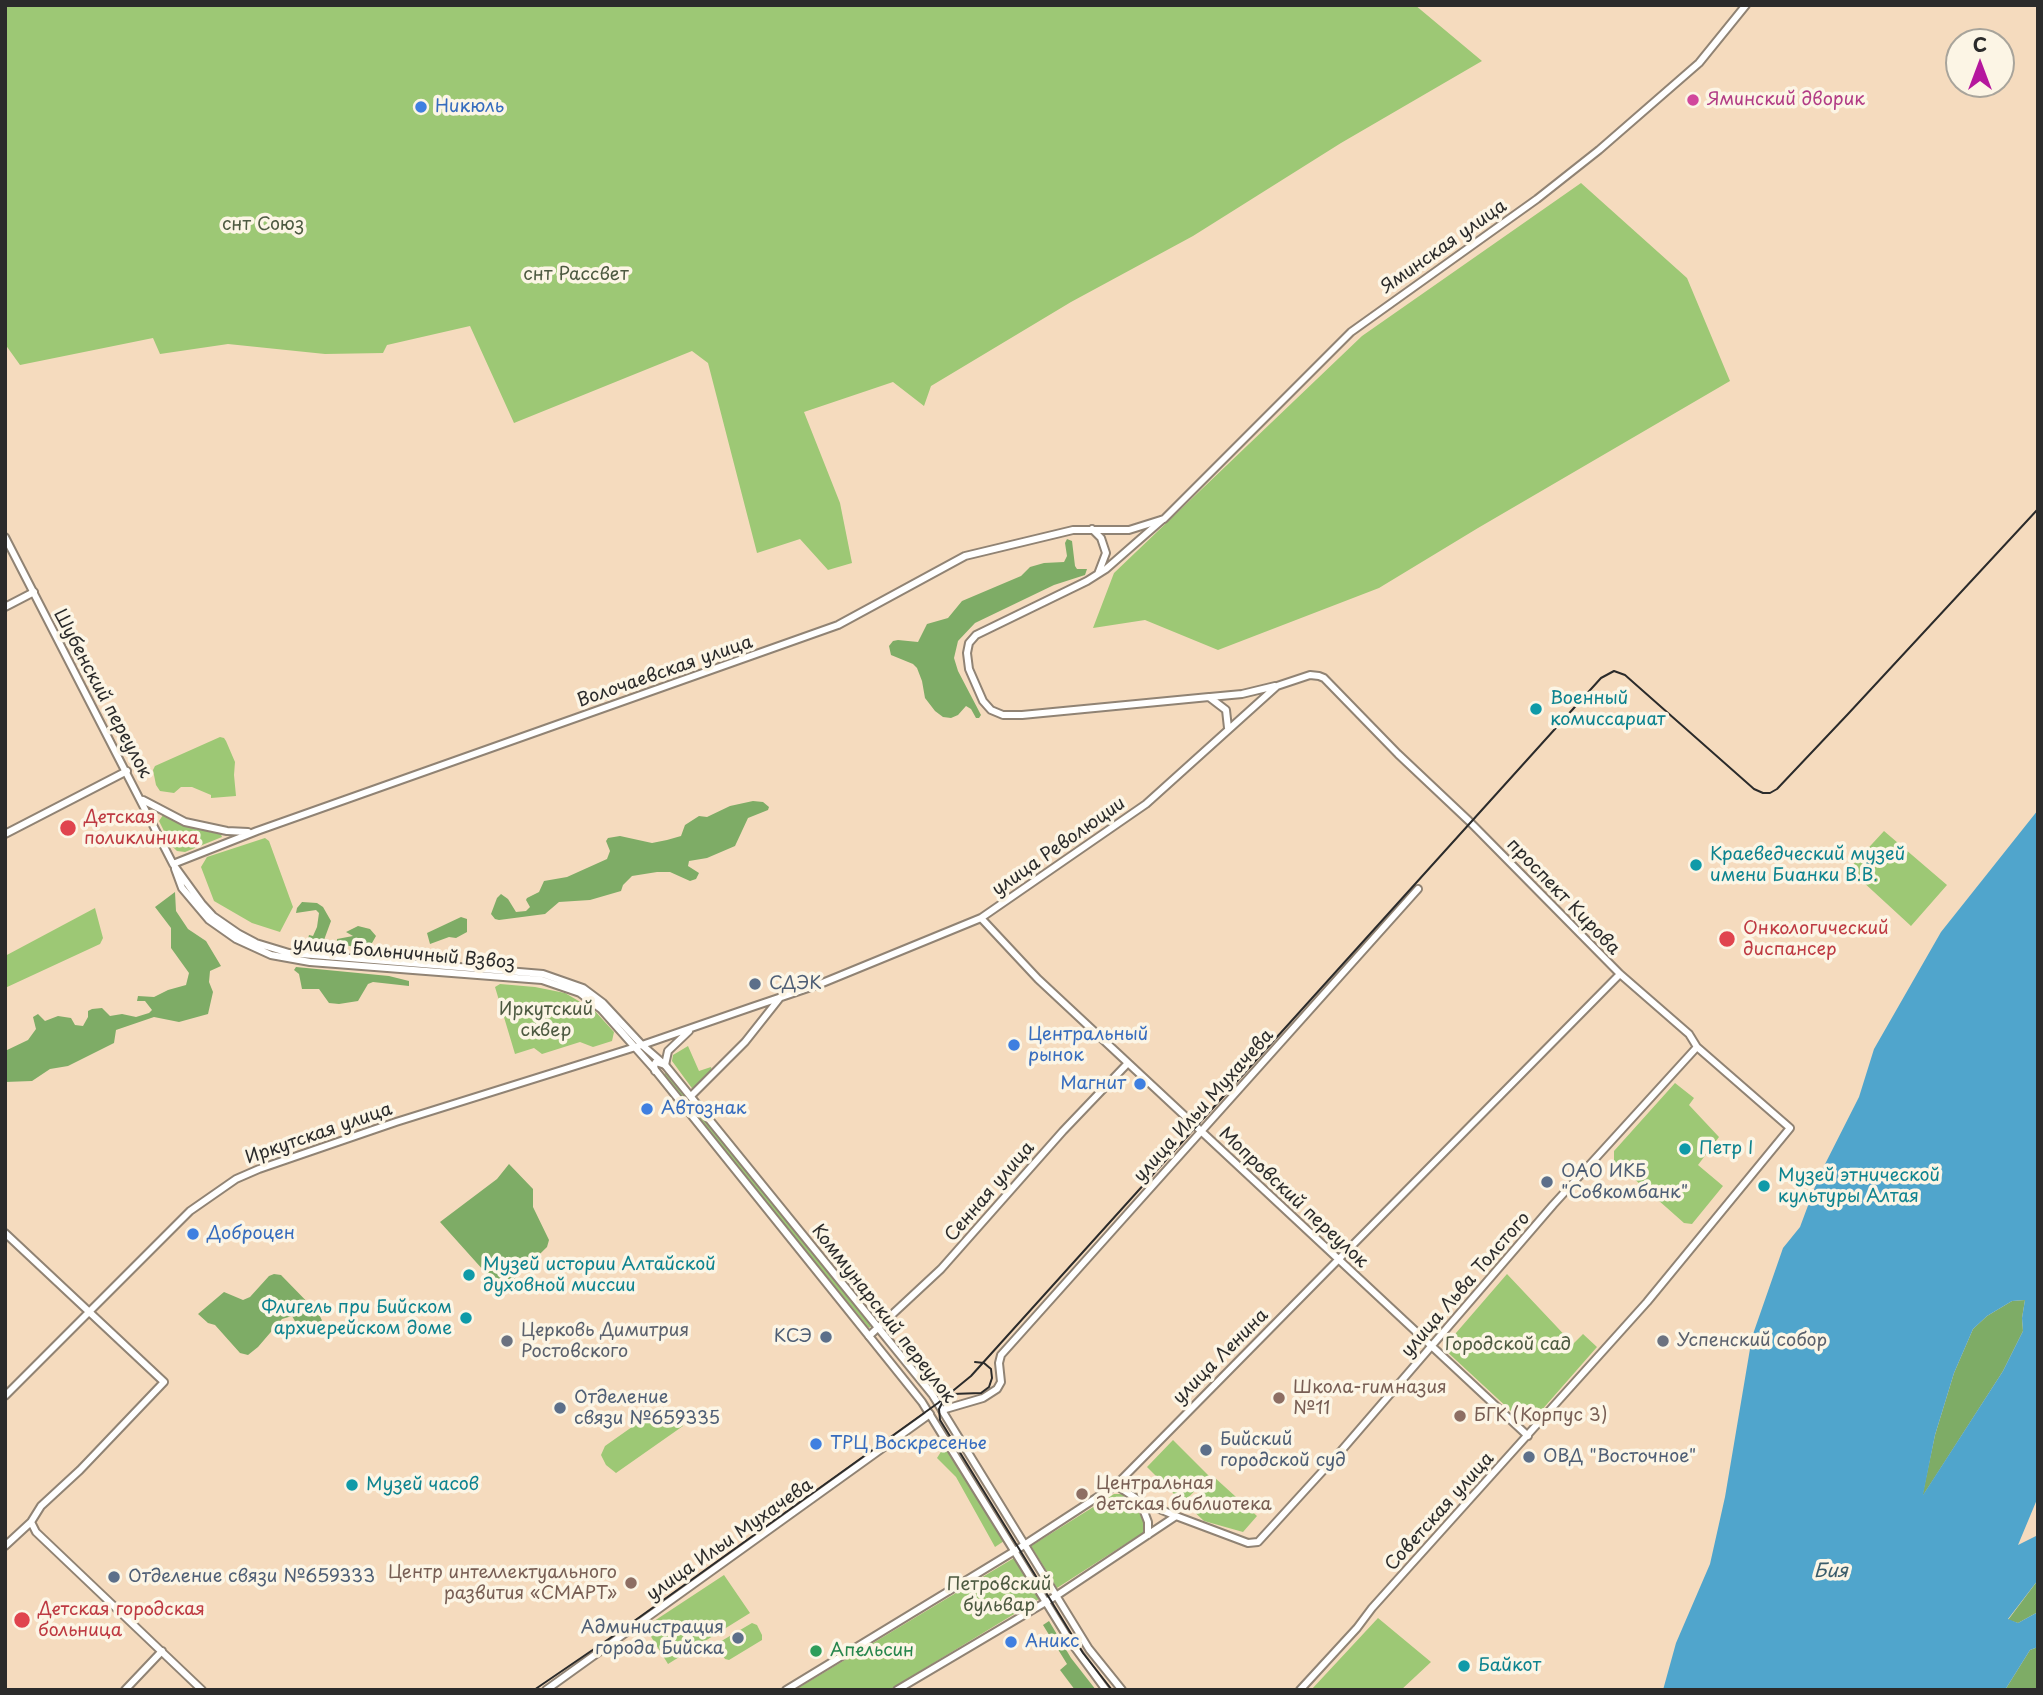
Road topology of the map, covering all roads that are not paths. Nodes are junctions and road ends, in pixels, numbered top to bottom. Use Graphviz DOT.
graph roads {
  1 [pos="1746,5"];
  2 [pos="1164,519"];
  3 [pos="1092,529"];
  4 [pos="5,537"];
  5 [pos="1098,574"];
  6 [pos="34,593"];
  7 [pos="5,607"];
  8 [pos="1324,678"];
  9 [pos="1277,686"];
  10 [pos="1209,697"];
  11 [pos="1228,728"];
  12 [pos="127,771"];
  13 [pos="141,799"];
  14 [pos="257,831"];
  15 [pos="5,834"];
  16 [pos="173,864"];
  17 [pos="1418,889"];
  18 [pos="981,918"];
  19 [pos="1619,974"];
  20 [pos="780,998"];
  21 [pos="693,1028"];
  22 [pos="638,1046"];
  23 [pos="1697,1047"];
  24 [pos="1128,1063"];
  25 [pos="665,1065"];
  26 [pos="656,1072"];
  27 [pos="691,1096"];
  28 [pos="1790,1128"];
  29 [pos="1201,1131"];
  30 [pos="5,1233"];
  31 [pos="1338,1259"];
  32 [pos="87,1312"];
  33 [pos="879,1328"];
  34 [pos="869,1336"];
  35 [pos="1431,1346"];
  36 [pos="5,1395"];
  37 [pos="942,1409"];
  38 [pos="930,1414"];
  39 [pos="1528,1436"];
  40 [pos="1116,1485"];
  41 [pos="1140,1501"];
  42 [pos="1176,1516"];
  43 [pos="31,1522"];
  44 [pos="1148,1535"];
  45 [pos="1025,1545"];
  46 [pos="5,1546"];
  47 [pos="1015,1551"];
  48 [pos="1056,1596"];
  49 [pos="1046,1602"];
  50 [pos="162,1651"];
  51 [pos="125,1690"];
  52 [pos="202,1690"];
  53 [pos="546,1690"];
  54 [pos="786,1690"];
  55 [pos="897,1690"];
  56 [pos="1106,1690"];
  57 [pos="1122,1690"];
  58 [pos="1300,1690"];
  1 -- 2 [label="main road, Яминская улица"];
  2 -- 3 [label="main road, Волочаевская улица"];
  2 -- 5 [label="main road, Яминская улица"];
  3 -- 5 [label="main road"];
  3 -- 14 [label="main road, Волочаевская улица"];
  4 -- 6 [label="main road, Шубенский переулок"];
  5 -- 10 [label="main road, Яминская улица"];
  6 -- 7 [label="main road"];
  6 -- 12 [label="main road, Шубенский переулок"];
  8 -- 9 [label="main road, улица Революции"];
  8 -- 19 [label="main road, проспект Кирова"];
  9 -- 10 [label="main road"];
  9 -- 11 [label="main road, улица Революции"];
  10 -- 11 [label="main road"];
  11 -- 18 [label="main road, улица Революции"];
  12 -- 13 [label="main road, Шубенский переулок"];
  12 -- 15 [label="main road"];
  13 -- 14 [label="main road"];
  13 -- 16 [label="main road, Шубенский переулок"];
  14 -- 16 [label="main road, Волочаевская улица"];
  16 -- 22 [label="main road, улица Больничный Взвоз"];
  17 -- 29 [label="main road, улица Ильи Мухачева"];
  18 -- 20 [label="main road, улица Революции"];
  18 -- 24 [label="main road, Мопровский переулок"];
  19 -- 23 [label="main road, проспект Кирова"];
  19 -- 31 [label="main road, улица Ленина"];
  20 -- 21 [label="main road, улица Революции"];
  20 -- 27 [label="main road"];
  21 -- 22 [label="main road, улица Революции"];
  21 -- 25 [label="main road"];
  22 -- 25 [label="main road, Коммунарский переулок"];
  22 -- 26 [label="main road, Коммунарский переулок"];
  22 -- 32 [label="main road, Иркутская улица"];
  23 -- 28 [label="main road, проспект Кирова"];
  23 -- 35 [label="main road, улица Льва Толстого"];
  24 -- 29 [label="main road, Мопровский переулок"];
  24 -- 33 [label="main road, Сенная улица"];
  25 -- 26 [label="main road"];
  25 -- 27 [label="main road, Коммунарский переулок"];
  26 -- 34 [label="main road, Коммунарский переулок"];
  27 -- 33 [label="main road, Коммунарский переулок"];
  28 -- 39 [label="main road, Советская улица"];
  29 -- 31 [label="main road, Мопровский переулок"];
  29 -- 37 [label="main road, улица Ильи Мухачева"];
  30 -- 32 [label="main road"];
  31 -- 35 [label="main road, Мопровский переулок"];
  31 -- 40 [label="main road, улица Ленина"];
  32 -- 36 [label="main road, Иркутская улица"];
  32 -- 43 [label="main road"];
  33 -- 34 [label="main road, Сенная улица"];
  33 -- 37 [label="main road, Коммунарский переулок"];
  34 -- 38 [label="main road, Коммунарский переулок"];
  35 -- 39 [label="main road, Мопровский переулок"];
  35 -- 42 [label="main road, улица Льва Толстого"];
  37 -- 45 [label="main road, Коммунарский переулок"];
  38 -- 47 [label="main road, Коммунарский переулок"];
  38 -- 53 [label="main road, улица Ильи Мухачева"];
  39 -- 58 [label="main road, Советская улица"];
  40 -- 41 [label="main road"];
  40 -- 45 [label="main road, улица Ленина"];
  41 -- 42 [label="main road"];
  41 -- 44 [label="main road"];
  42 -- 44 [label="main road"];
  43 -- 46 [label="main road"];
  43 -- 50 [label="main road"];
  44 -- 48 [label="main road"];
  45 -- 47 [label="main road, улица Ленина"];
  45 -- 48 [label="main road, Коммунарский переулок"];
  47 -- 49 [label="main road, Коммунарский переулок"];
  47 -- 54 [label="main road, улица Ленина"];
  48 -- 49 [label="main road"];
  48 -- 57 [label="main road, Коммунарский переулок"];
  49 -- 55 [label="main road"];
  49 -- 56 [label="main road, Коммунарский переулок"];
  50 -- 51 [label="main road"];
  50 -- 52 [label="main road"];
}
